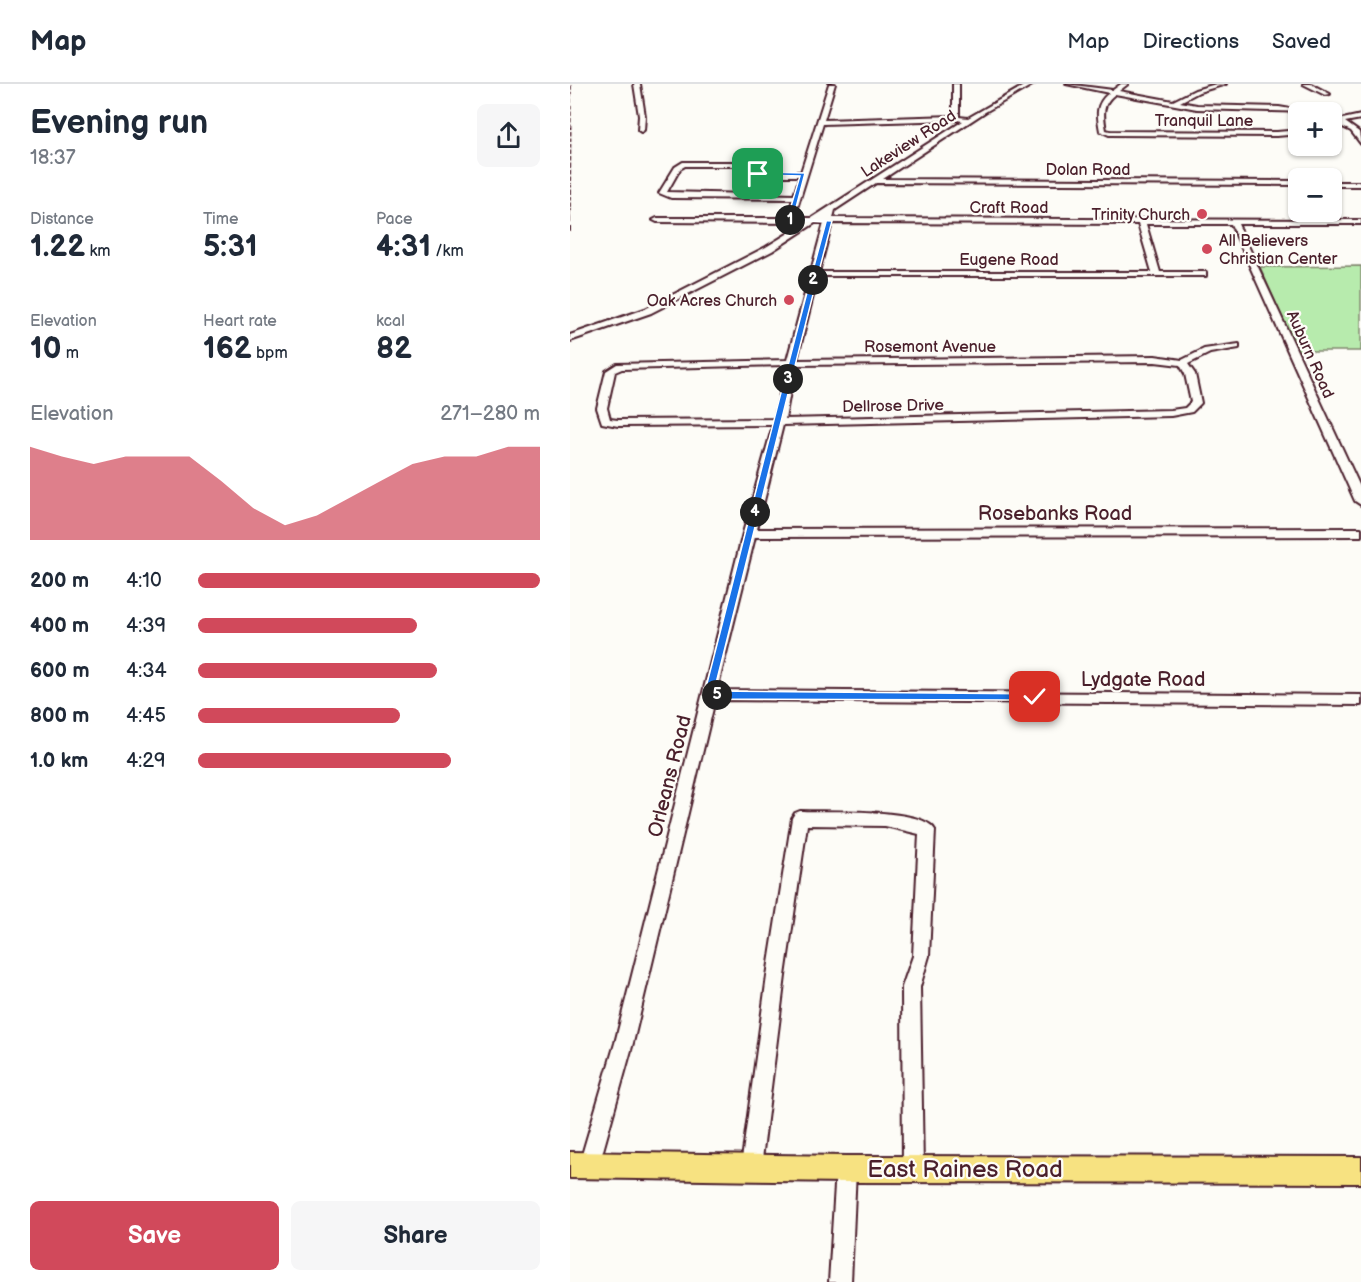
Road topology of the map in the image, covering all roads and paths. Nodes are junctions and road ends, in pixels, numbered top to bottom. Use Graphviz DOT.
graph roads {
  1 [pos="637,84"];
  2 [pos="832,84"];
  3 [pos="956,84"];
  4 [pos="1031,84"];
  5 [pos="1069,84"];
  6 [pos="1125,84"];
  7 [pos="1223,84"];
  8 [pos="1306,84"];
  9 [pos="1113,92"];
  10 [pos="1327,94"];
  11 [pos="1174,103"];
  12 [pos="1288,110"];
  13 [pos="1361,117"];
  14 [pos="956,118"];
  15 [pos="970,120"];
  16 [pos="1342,120"];
  17 [pos="820,122"];
  18 [pos="1342,125"];
  19 [pos="641,130"];
  20 [pos="1288,133"];
  21 [pos="1361,142"];
  22 [pos="803,174"];
  23 [pos="877,181"];
  24 [pos="1288,183"];
  25 [pos="1342,184"];
  26 [pos="1361,184"];
  27 [pos="796,197"];
  28 [pos="830,214"];
  29 [pos="657,220"];
  30 [pos="790,220"];
  31 [pos="811,221"];
  32 [pos="1141,221"];
  33 [pos="1233,221"];
  34 [pos="1361,222"];
  35 [pos="814,274"];
  36 [pos="1157,274"];
  37 [pos="1203,274"];
  38 [pos="573,336"];
  39 [pos="1236,346"];
  40 [pos="1183,363"];
  41 [pos="791,364"];
  42 [pos="620,366"];
  43 [pos="778,422"];
  44 [pos="1361,501"];
  45 [pos="1361,532"];
  46 [pos="749,533"];
  47 [pos="709,695"];
  48 [pos="1361,700"];
  49 [pos="579,1165"];
  50 [pos="751,1167"];
  51 [pos="846,1169"];
  52 [pos="913,1169"];
  53 [pos="1361,1170"];
  54 [pos="840,1282"];
  1 -- 19 [label="street"];
  2 -- 17 [label="street"];
  3 -- 14 [label="street"];
  4 -- 15 [label="street, Lakeview Road"];
  5 -- 9 [label="street"];
  6 -- 9 [label="street"];
  7 -- 11 [label="street"];
  8 -- 10 [label="street"];
  9 -- 11 [label="street"];
  9 -- 20 [label="street, Tranquil Lane"];
  11 -- 12 [label="street"];
  13 -- 16 [label="street"];
  14 -- 15 [label="street"];
  14 -- 17 [label="street"];
  15 -- 23 [label="street, Lakeview Road"];
  17 -- 22 [label="street"];
  18 -- 21 [label="street"];
  22 -- 27 [label="street"];
  22 -- 27 [label="street"];
  23 -- 24 [label="street, Dolan Road"];
  23 -- 28 [label="street, Lakeview Road"];
  25 -- 26 [label="street"];
  27 -- 30 [label="street"];
  28 -- 31 [label="street, Craft Road"];
  28 -- 31 [label="street, Lakeview Road"];
  28 -- 32 [label="street, Craft Road"];
  28 -- 35 [label="street, Orleans Road"];
  29 -- 30 [label="street, Craft Road"];
  30 -- 31 [label="street, Craft Road"];
  31 -- 38 [label="street, Lakeview Road"];
  32 -- 33 [label="street, Craft Road"];
  32 -- 36 [label="street"];
  33 -- 34 [label="street, Craft Road"];
  33 -- 44 [label="street, Auburn Road"];
  35 -- 36 [label="street, Eugene Road"];
  35 -- 41 [label="street, Orleans Road"];
  36 -- 37 [label="street, Eugene Road"];
  39 -- 40 [label="street"];
  40 -- 41 [label="street, Rosemont Avenue"];
  40 -- 43 [label="street, Dellrose Drive"];
  41 -- 42 [label="street, Rosemont Avenue"];
  41 -- 43 [label="street, Orleans Road"];
  42 -- 43 [label="street, Dellrose Drive"];
  43 -- 46 [label="street, Orleans Road"];
  45 -- 46 [label="street, Rosebanks Road"];
  46 -- 47 [label="street, Orleans Road"];
  47 -- 48 [label="street, Lydgate Road"];
  47 -- 49 [label="street, Orleans Road"];
  49 -- 50 [label="main road, East Raines Road"];
  50 -- 51 [label="main road, East Raines Road"];
  50 -- 52 [label="street"];
  51 -- 52 [label="main road, East Raines Road"];
  51 -- 54 [label="street"];
  52 -- 53 [label="main road, East Raines Road"];
}
